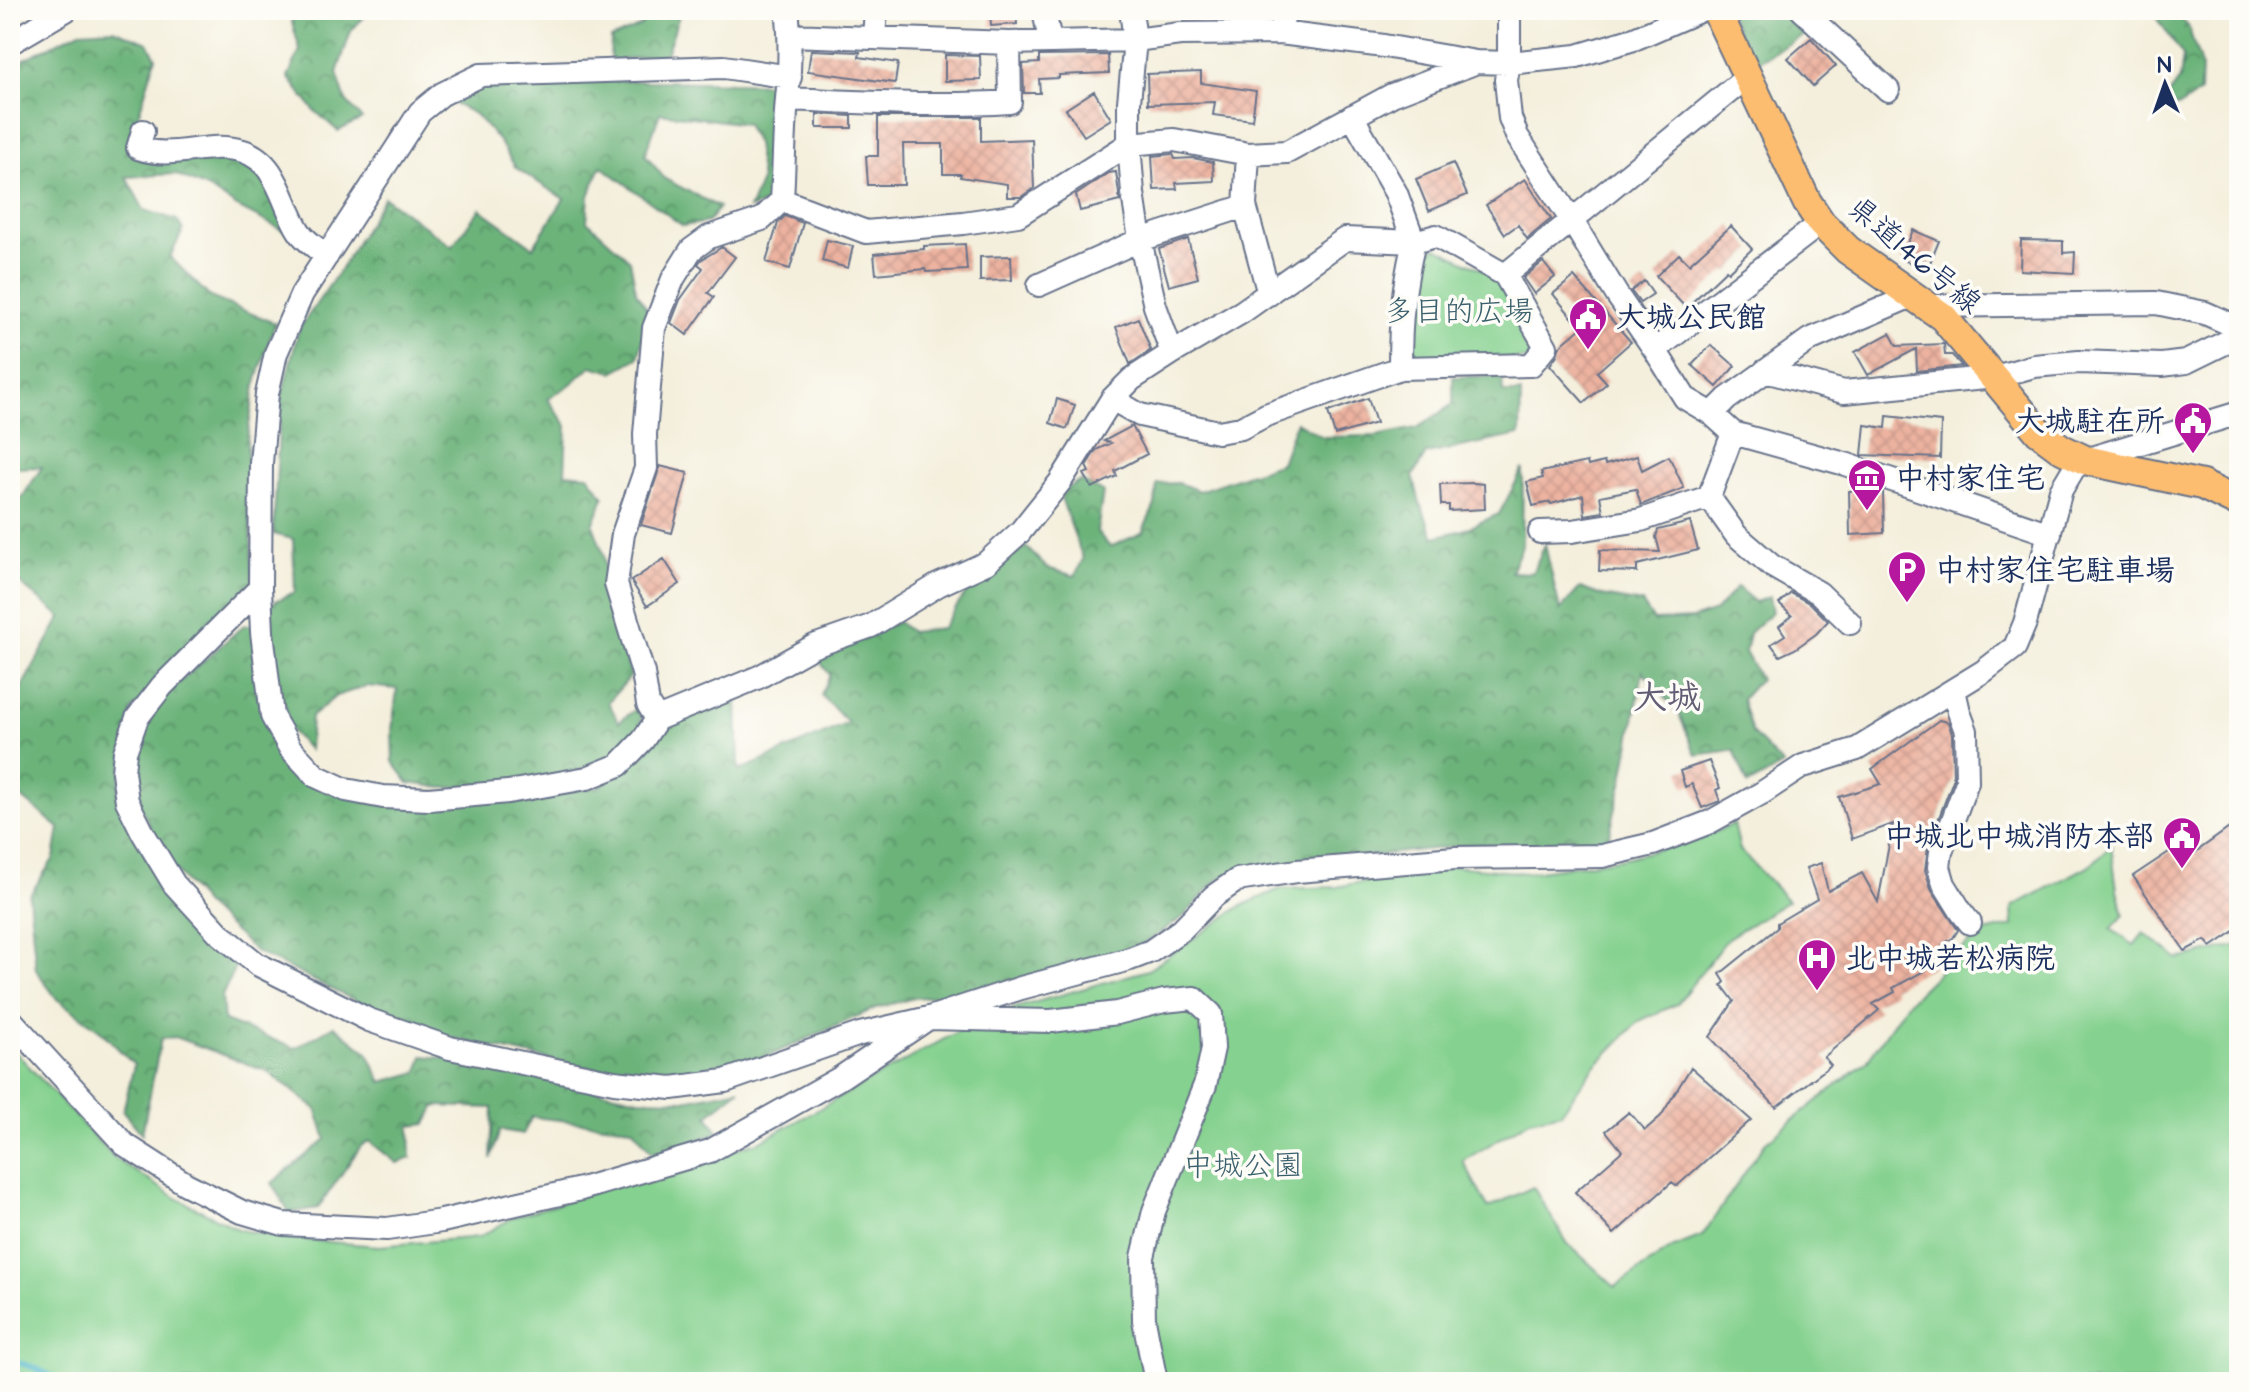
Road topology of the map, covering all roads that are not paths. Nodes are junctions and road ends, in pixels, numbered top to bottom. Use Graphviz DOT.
graph roads {
  1 [pos="66,10"];
  2 [pos="787,10"];
  3 [pos="876,10"];
  4 [pos="1044,10"];
  5 [pos="1131,10"];
  6 [pos="1285,10"];
  7 [pos="1509,10"];
  8 [pos="1701,10"];
  9 [pos="1716,10"];
  10 [pos="1802,10"];
  11 [pos="1280,33"];
  12 [pos="790,35"];
  13 [pos="874,37"];
  14 [pos="1135,40"];
  15 [pos="1050,42"];
  16 [pos="10,43"];
  17 [pos="1009,43"];
  18 [pos="1476,62"];
  19 [pos="1509,63"];
  20 [pos="1747,77"];
  21 [pos="789,88"];
  22 [pos="1888,90"];
  23 [pos="1352,116"];
  24 [pos="143,131"];
  25 [pos="1129,144"];
  26 [pos="1248,154"];
  27 [pos="782,200"];
  28 [pos="1245,206"];
  29 [pos="1572,221"];
  30 [pos="1821,223"];
  31 [pos="1140,240"];
  32 [pos="1414,242"];
  33 [pos="327,256"];
  34 [pos="1505,275"];
  35 [pos="1039,285"];
  36 [pos="1269,294"];
  37 [pos="1922,301"];
  38 [pos="2239,328"];
  39 [pos="2239,336"];
  40 [pos="1655,350"];
  41 [pos="1172,353"];
  42 [pos="1400,368"];
  43 [pos="1765,371"];
  44 [pos="1995,377"];
  45 [pos="1112,399"];
  46 [pos="2239,413"];
  47 [pos="1712,414"];
  48 [pos="1733,433"];
  49 [pos="2085,460"];
  50 [pos="1709,497"];
  51 [pos="2239,503"];
  52 [pos="1540,532"];
  53 [pos="2050,534"];
  54 [pos="260,588"];
  55 [pos="1850,623"];
  56 [pos="1954,690"];
  57 [pos="657,719"];
  58 [pos="1970,923"];
  59 [pos="929,1018"];
  60 [pos="10,1019"];
  61 [pos="1156,1382"];
  1 -- 16 [label="street"];
  2 -- 12 [label="street"];
  3 -- 13 [label="street"];
  4 -- 15 [label="street"];
  5 -- 14 [label="street"];
  6 -- 11 [label="street"];
  7 -- 19 [label="street"];
  8 -- 19 [label="street"];
  9 -- 20 [label="main road, 県道146号線"];
  10 -- 22 [label="street"];
  11 -- 14 [label="street"];
  11 -- 18 [label="street"];
  12 -- 13 [label="street"];
  12 -- 21 [label="street"];
  13 -- 17 [label="street"];
  14 -- 15 [label="street"];
  14 -- 25 [label="street"];
  15 -- 17 [label="street"];
  17 -- 21 [label="street"];
  18 -- 19 [label="street"];
  18 -- 23 [label="street"];
  19 -- 29 [label="street"];
  20 -- 29 [label="street"];
  20 -- 30 [label="main road, 県道146号線"];
  21 -- 27 [label="street"];
  21 -- 33 [label="street"];
  23 -- 26 [label="street"];
  23 -- 32 [label="street"];
  24 -- 33 [label="street"];
  25 -- 26 [label="street"];
  25 -- 27 [label="street"];
  25 -- 31 [label="street"];
  26 -- 28 [label="street"];
  27 -- 57 [label="street"];
  28 -- 31 [label="street"];
  28 -- 36 [label="street"];
  29 -- 34 [label="street"];
  29 -- 40 [label="street"];
  30 -- 37 [label="main road, 県道146号線"];
  30 -- 40 [label="street"];
  31 -- 35 [label="street"];
  31 -- 41 [label="street"];
  32 -- 34 [label="street"];
  32 -- 36 [label="street"];
  32 -- 42 [label="street"];
  33 -- 54 [label="street"];
  34 -- 42 [label="street"];
  36 -- 41 [label="street"];
  37 -- 38 [label="street"];
  37 -- 43 [label="street"];
  37 -- 44 [label="main road, 県道146号線"];
  39 -- 44 [label="street"];
  40 -- 47 [label="street"];
  41 -- 45 [label="street"];
  42 -- 45 [label="street"];
  43 -- 44 [label="street"];
  43 -- 47 [label="street"];
  44 -- 49 [label="main road, 県道146号線"];
  45 -- 57 [label="street"];
  46 -- 49 [label="street"];
  47 -- 48 [label="street"];
  48 -- 50 [label="street"];
  48 -- 53 [label="street"];
  49 -- 51 [label="main road, 県道146号線"];
  49 -- 53 [label="street"];
  50 -- 52 [label="street"];
  50 -- 55 [label="street"];
  53 -- 56 [label="street"];
  54 -- 57 [label="street"];
  54 -- 59 [label="street"];
  56 -- 58 [label="street"];
  56 -- 59 [label="street"];
  59 -- 60 [label="street"];
  59 -- 61 [label="street"];
}
